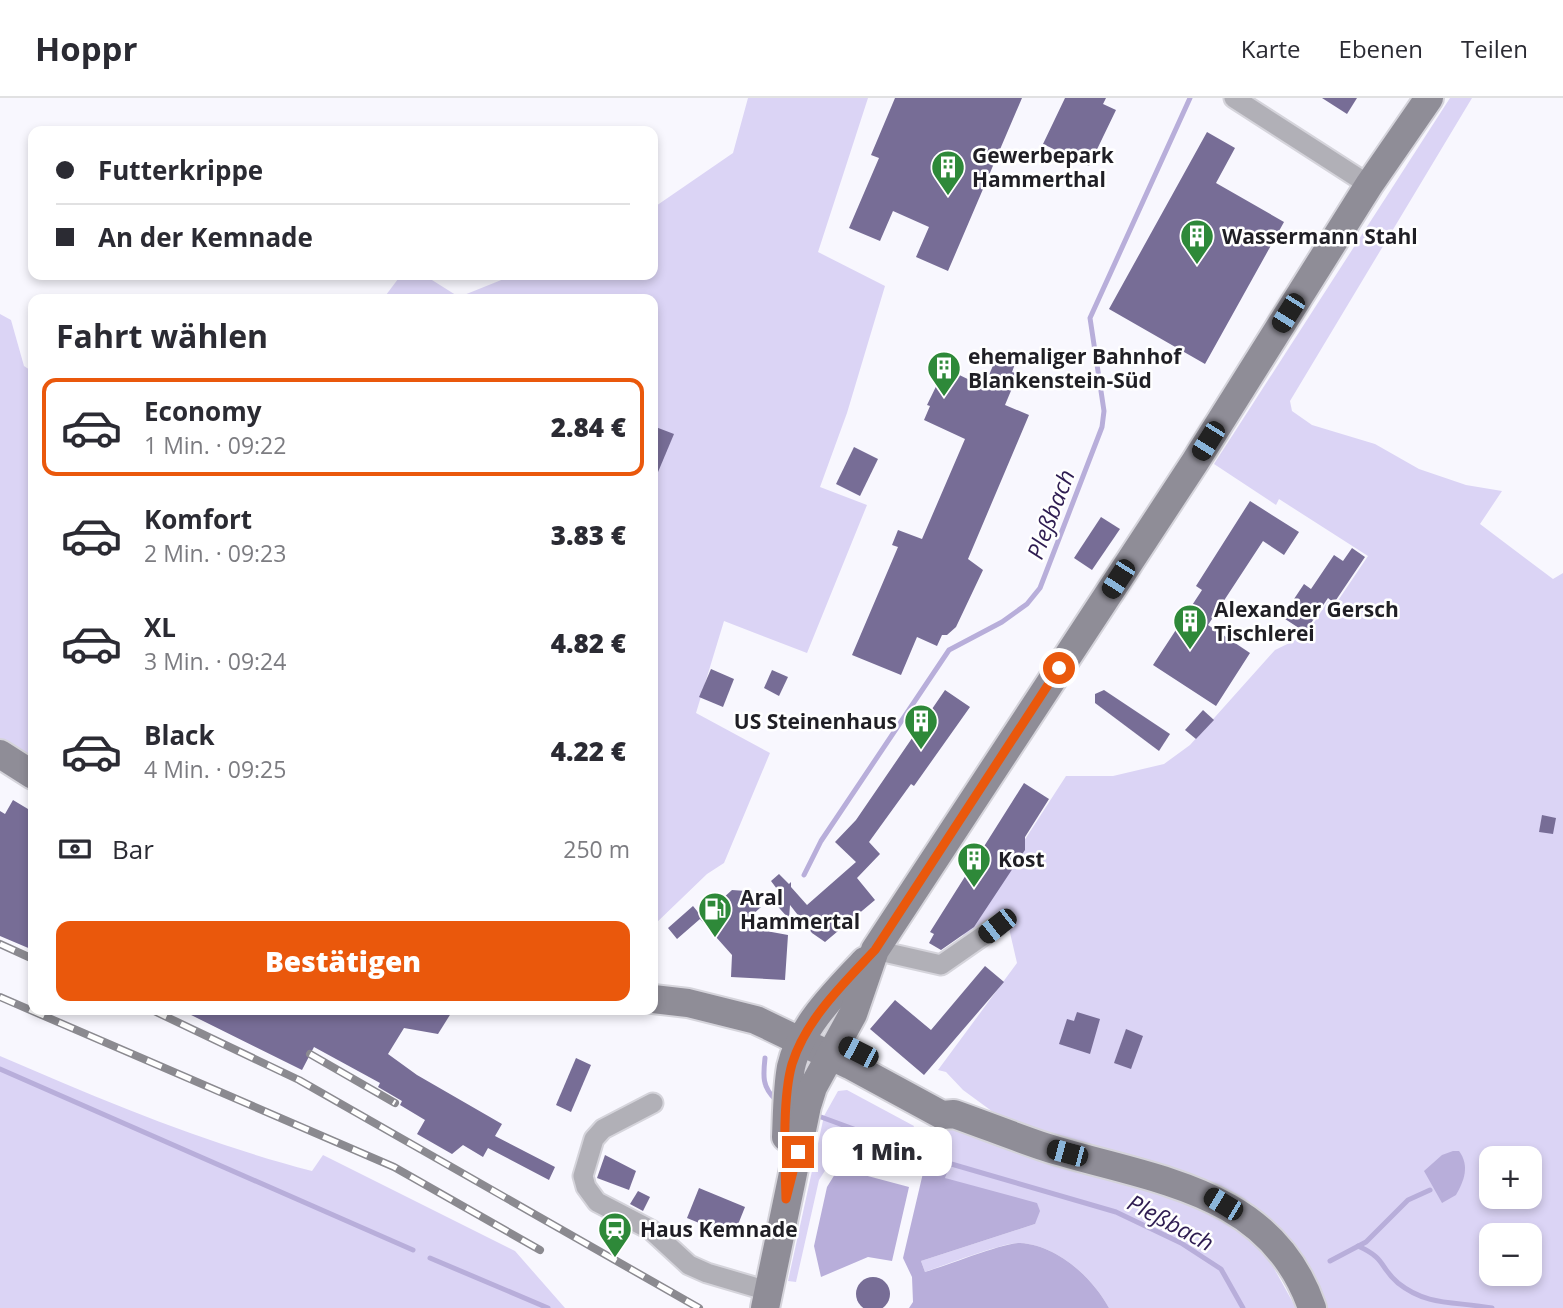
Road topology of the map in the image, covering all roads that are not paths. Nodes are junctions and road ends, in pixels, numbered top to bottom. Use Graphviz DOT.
graph roads {
  1 [pos="1234,98"];
  2 [pos="1429,98"];
  3 [pos="1369,185"];
  4 [pos="0,754"];
  5 [pos="28,772"];
  6 [pos="997,926"];
  7 [pos="875,950"];
  8 [pos="658,986"];
  9 [pos="658,1000"];
  10 [pos="805,1035"];
  11 [pos="835,1049"];
  12 [pos="653,1103"];
  13 [pos="786,1199"];
  14 [pos="766,1300"];
  15 [pos="1312,1308"];
  1 -- 3 [label="street"];
  2 -- 3 [label="main road"];
  3 -- 7 [label="main road"];
  4 -- 5 [label="main road"];
  6 -- 7 [label="street"];
  7 -- 10 [label="main road"];
  7 -- 11 [label="main road"];
  8 -- 10 [label="main road"];
  9 -- 10 [label="main road"];
  10 -- 11 [label="main road"];
  10 -- 13 [label="main road"];
  11 -- 13 [label="main road"];
  11 -- 15 [label="main road"];
  12 -- 14 [label="street"];
  13 -- 14 [label="main road"];
}
